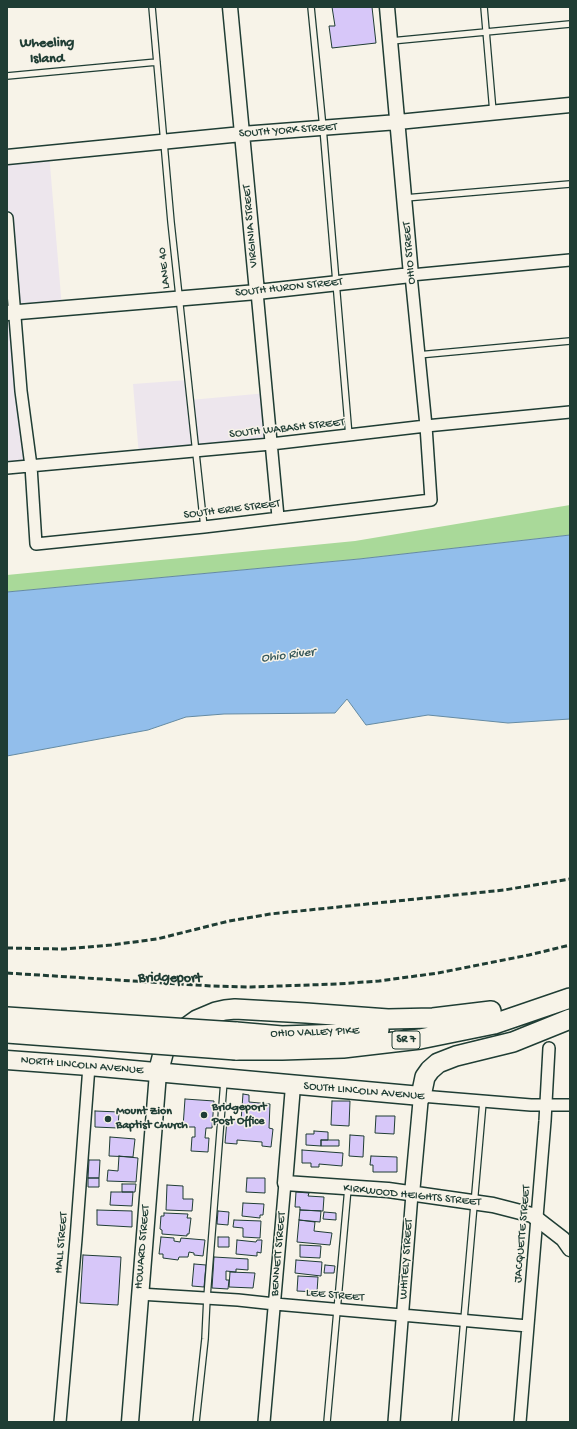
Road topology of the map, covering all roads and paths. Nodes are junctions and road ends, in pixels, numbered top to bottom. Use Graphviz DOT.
graph roads {
  1 [pos="152,7"];
  2 [pos="230,7"];
  3 [pos="311,7"];
  4 [pos="387,7"];
  5 [pos="484,7"];
  6 [pos="570,24"];
  7 [pos="486,32"];
  8 [pos="390,41"];
  9 [pos="157,62"];
  10 [pos="7,76"];
  11 [pos="570,106"];
  12 [pos="494,114"];
  13 [pos="398,122"];
  14 [pos="323,128"];
  15 [pos="242,134"];
  16 [pos="164,143"];
  17 [pos="7,157"];
  18 [pos="570,184"];
  19 [pos="405,198"];
  20 [pos="7,218"];
  21 [pos="570,260"];
  22 [pos="411,275"];
  23 [pos="336,283"];
  24 [pos="257,292"];
  25 [pos="179,298"];
  26 [pos="11,312"];
  27 [pos="570,341"];
  28 [pos="418,355"];
  29 [pos="570,412"];
  30 [pos="426,426"];
  31 [pos="349,436"];
  32 [pos="272,444"];
  33 [pos="195,451"];
  34 [pos="31,466"];
  35 [pos="7,468"];
  36 [pos="431,500"];
  37 [pos="278,517"];
  38 [pos="204,526"];
  39 [pos="570,985"];
  40 [pos="570,998"];
  41 [pos="491,1011"];
  42 [pos="7,1017"];
  43 [pos="570,1020"];
  44 [pos="7,1033"];
  45 [pos="236,1041"];
  46 [pos="549,1048"];
  47 [pos="7,1060"];
  48 [pos="89,1066"];
  49 [pos="158,1073"];
  50 [pos="224,1079"];
  51 [pos="293,1086"];
  52 [pos="421,1096"];
  53 [pos="484,1102"];
  54 [pos="545,1106"];
  55 [pos="570,1106"];
  56 [pos="285,1183"];
  57 [pos="348,1188"];
  58 [pos="412,1194"];
  59 [pos="475,1202"];
  60 [pos="538,1218"];
  61 [pos="570,1249"];
  62 [pos="140,1294"];
  63 [pos="207,1297"];
  64 [pos="275,1304"];
  65 [pos="337,1309"];
  66 [pos="403,1314"];
  67 [pos="464,1319"];
  68 [pos="528,1326"];
  69 [pos="60,1422"];
  70 [pos="130,1422"];
  71 [pos="196,1422"];
  72 [pos="264,1422"];
  73 [pos="327,1422"];
  74 [pos="394,1422"];
  75 [pos="455,1422"];
  76 [pos="520,1422"];
  1 -- 9 [label="lane, LANE 40"];
  2 -- 15 [label="street, VIRGINIA STREET"];
  3 -- 14 [label="lane"];
  4 -- 8 [label="street, OHIO STREET"];
  5 -- 7 [label="lane"];
  6 -- 7 [label="lane"];
  7 -- 8 [label="lane"];
  7 -- 12 [label="lane"];
  8 -- 13 [label="street, OHIO STREET"];
  9 -- 10 [label="lane"];
  9 -- 16 [label="lane, LANE 40"];
  11 -- 12 [label="street, SOUTH YORK STREET"];
  12 -- 13 [label="street, SOUTH YORK STREET"];
  13 -- 14 [label="street, SOUTH YORK STREET"];
  13 -- 19 [label="street, OHIO STREET"];
  14 -- 15 [label="street, SOUTH YORK STREET"];
  14 -- 23 [label="lane"];
  15 -- 16 [label="street, SOUTH YORK STREET"];
  15 -- 24 [label="street, VIRGINIA STREET"];
  16 -- 17 [label="street, SOUTH YORK STREET"];
  16 -- 25 [label="lane, LANE 40"];
  18 -- 19 [label="lane"];
  19 -- 22 [label="street, OHIO STREET"];
  20 -- 26 [label="street"];
  21 -- 22 [label="street, SOUTH HURON STREET"];
  22 -- 23 [label="street, SOUTH HURON STREET"];
  22 -- 28 [label="street, OHIO STREET"];
  23 -- 24 [label="street, SOUTH HURON STREET"];
  23 -- 31 [label="lane"];
  24 -- 25 [label="street, SOUTH HURON STREET"];
  24 -- 32 [label="street, VIRGINIA STREET"];
  25 -- 26 [label="street, SOUTH HURON STREET"];
  25 -- 33 [label="lane, LANE 40"];
  26 -- 34 [label="street"];
  27 -- 28 [label="lane"];
  28 -- 30 [label="street, OHIO STREET"];
  29 -- 30 [label="street, SOUTH WABASH STREET"];
  30 -- 31 [label="street, SOUTH WABASH STREET"];
  30 -- 36 [label="street, OHIO STREET"];
  31 -- 32 [label="street, SOUTH WABASH STREET"];
  32 -- 33 [label="street, SOUTH WABASH STREET"];
  32 -- 37 [label="street, VIRGINIA STREET"];
  33 -- 34 [label="street, SOUTH WABASH STREET"];
  33 -- 38 [label="lane, LANE 40"];
  34 -- 35 [label="street, SOUTH WABASH STREET"];
  34 -- 38 [label="street, SOUTH ERIE STREET"];
  36 -- 37 [label="street, SOUTH ERIE STREET"];
  37 -- 38 [label="street, SOUTH ERIE STREET"];
  39 -- 41 [label="highway, OHIO VALLEY PIKE / SR 7"];
  40 -- 45 [label="highway, OHIO VALLEY PIKE / SR 7"];
  41 -- 45 [label="highway, OHIO VALLEY PIKE / SR 7"];
  41 -- 49 [label="highway"];
  42 -- 45 [label="highway, OHIO VALLEY PIKE / SR 7, bridge"];
  43 -- 52 [label="highway"];
  44 -- 45 [label="highway, OHIO VALLEY PIKE / SR 7, bridge"];
  46 -- 54 [label="street, JACQUETTE STREET"];
  47 -- 48 [label="main road, NORTH LINCOLN AVENUE"];
  48 -- 49 [label="main road, NORTH LINCOLN AVENUE"];
  48 -- 69 [label="street, HALL STREET"];
  49 -- 50 [label="main road, SOUTH LINCOLN AVENUE"];
  49 -- 62 [label="main road, HOWARD STREET"];
  50 -- 51 [label="main road, SOUTH LINCOLN AVENUE"];
  50 -- 63 [label="lane"];
  51 -- 52 [label="main road, SOUTH LINCOLN AVENUE"];
  51 -- 56 [label="street, BENNETT STREET"];
  52 -- 53 [label="street, SOUTH LINCOLN AVENUE"];
  52 -- 58 [label="street, WHITELY STREET"];
  53 -- 54 [label="street, SOUTH LINCOLN AVENUE"];
  53 -- 59 [label="lane"];
  54 -- 55 [label="street, SOUTH LINCOLN AVENUE"];
  54 -- 60 [label="street, JACQUETTE STREET"];
  56 -- 57 [label="street, KIRKWOOD HEIGHTS STREET"];
  56 -- 64 [label="street, BENNETT STREET"];
  57 -- 58 [label="street, KIRKWOOD HEIGHTS STREET"];
  57 -- 65 [label="lane"];
  58 -- 59 [label="street, KIRKWOOD HEIGHTS STREET"];
  58 -- 66 [label="street, WHITELY STREET"];
  59 -- 60 [label="street, KIRKWOOD HEIGHTS STREET"];
  59 -- 67 [label="lane"];
  60 -- 61 [label="street"];
  60 -- 68 [label="street, JACQUETTE STREET"];
  62 -- 63 [label="street, LEE STREET"];
  62 -- 70 [label="main road, HOWARD STREET"];
  63 -- 64 [label="street, LEE STREET"];
  63 -- 71 [label="lane"];
  64 -- 65 [label="street, LEE STREET"];
  64 -- 72 [label="street, BENNETT STREET"];
  65 -- 66 [label="street, LEE STREET"];
  65 -- 73 [label="lane"];
  66 -- 67 [label="street, LEE STREET"];
  66 -- 74 [label="street, WHITELY STREET"];
  67 -- 68 [label="street, LEE STREET"];
  67 -- 75 [label="lane"];
  68 -- 76 [label="street, JACQUETTE STREET"];
}
